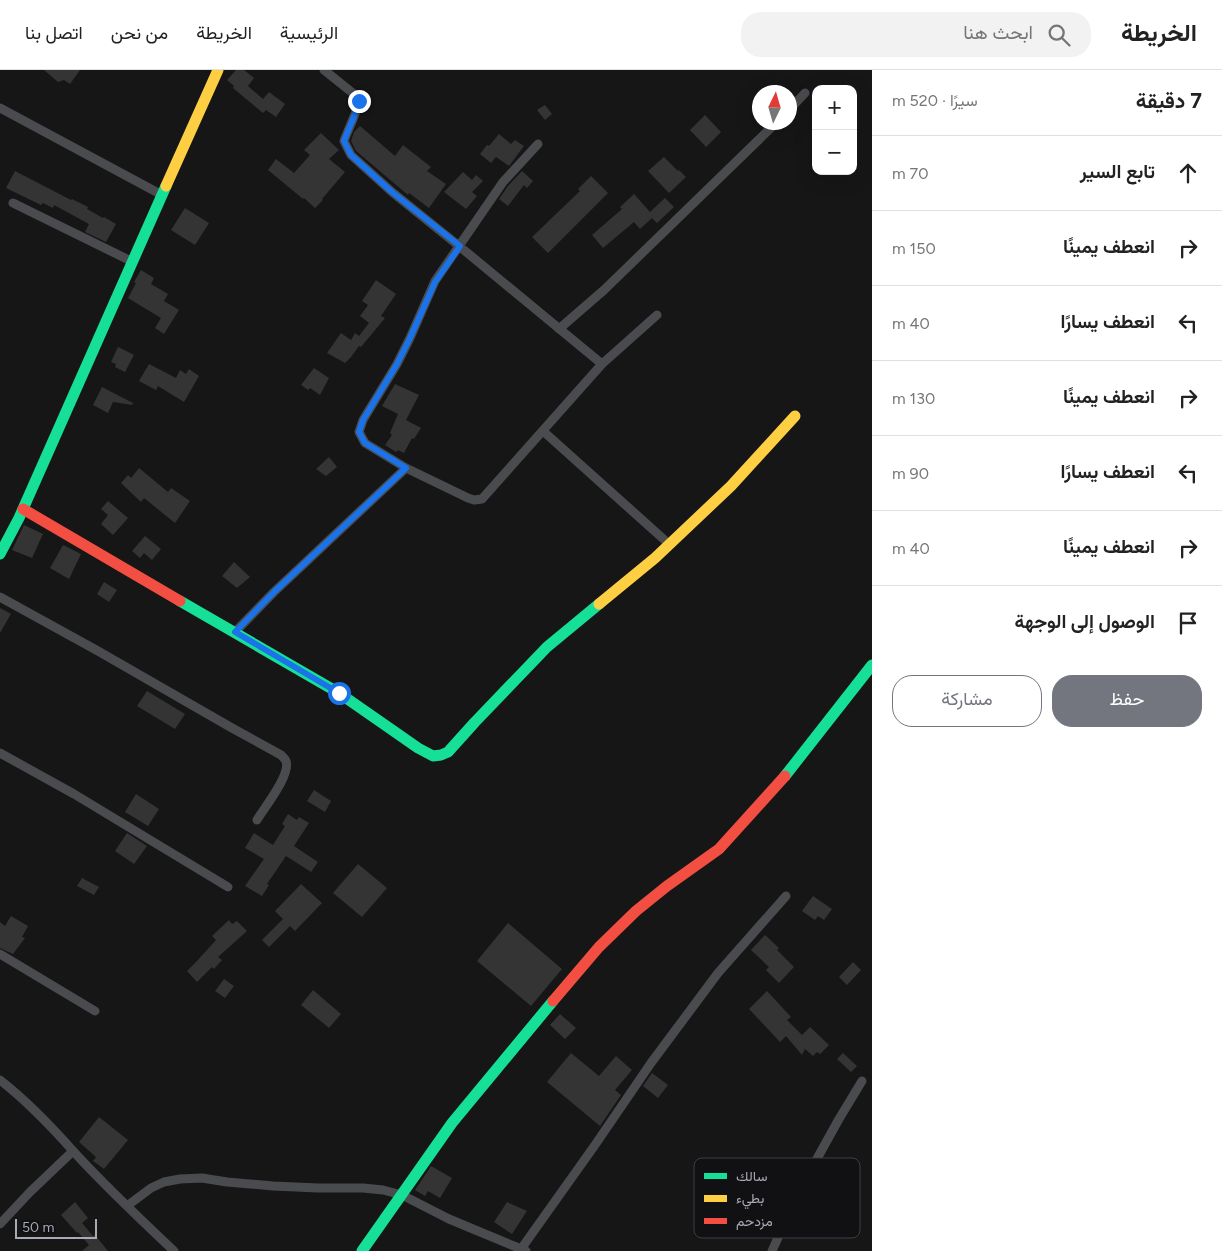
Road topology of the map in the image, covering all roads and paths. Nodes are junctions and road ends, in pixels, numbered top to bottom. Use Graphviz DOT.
graph roads {
  1 [pos="218,70"];
  2 [pos="324,70"];
  3 [pos="805,93"];
  4 [pos="797,102"];
  5 [pos="0,108"];
  6 [pos="768,130"];
  7 [pos="538,144"];
  8 [pos="162,195"];
  9 [pos="13,203"];
  10 [pos="460,246"];
  11 [pos="133,262"];
  12 [pos="657,315"];
  13 [pos="559,329"];
  14 [pos="602,364"];
  15 [pos="796,416"];
  16 [pos="543,431"];
  17 [pos="406,468"];
  18 [pos="23,509"];
  19 [pos="669,544"];
  20 [pos="0,554"];
  21 [pos="0,597"];
  22 [pos="235,632"];
  23 [pos="872,665"];
  24 [pos="0,753"];
  25 [pos="257,820"];
  26 [pos="228,887"];
  27 [pos="786,896"];
  28 [pos="0,954"];
  29 [pos="95,1011"];
  30 [pos="0,1080"];
  31 [pos="862,1081"];
  32 [pos="74,1151"];
  33 [pos="817,1158"];
  34 [pos="402,1195"];
  35 [pos="127,1206"];
  36 [pos="0,1224"];
  37 [pos="778,1238"];
  38 [pos="524,1250"];
  39 [pos="174,1251"];
  40 [pos="362,1251"];
  41 [pos="772,1251"];
  1 -- 8 [label="street"];
  2 -- 10 [label="street"];
  3 -- 4 [label="street"];
  5 -- 8 [label="street"];
  6 -- 13 [label="street"];
  7 -- 10 [label="street"];
  8 -- 11 [label="street"];
  9 -- 11 [label="street"];
  10 -- 13 [label="street"];
  10 -- 17 [label="street"];
  11 -- 18 [label="street"];
  12 -- 14 [label="street"];
  13 -- 14 [label="street"];
  14 -- 16 [label="street"];
  15 -- 19 [label="street"];
  16 -- 17 [label="street"];
  16 -- 19 [label="street"];
  17 -- 22 [label="street"];
  18 -- 20 [label="street"];
  18 -- 22 [label="street"];
  19 -- 22 [label="street"];
  21 -- 25 [label="street"];
  23 -- 34 [label="street"];
  24 -- 26 [label="street"];
  27 -- 38 [label="street"];
  28 -- 29 [label="street"];
  30 -- 32 [label="street"];
  31 -- 33 [label="street"];
  32 -- 35 [label="street"];
  32 -- 36 [label="street"];
  34 -- 35 [label="street"];
  34 -- 38 [label="street"];
  34 -- 40 [label="street"];
  35 -- 39 [label="street"];
  37 -- 41 [label="street"];
}
